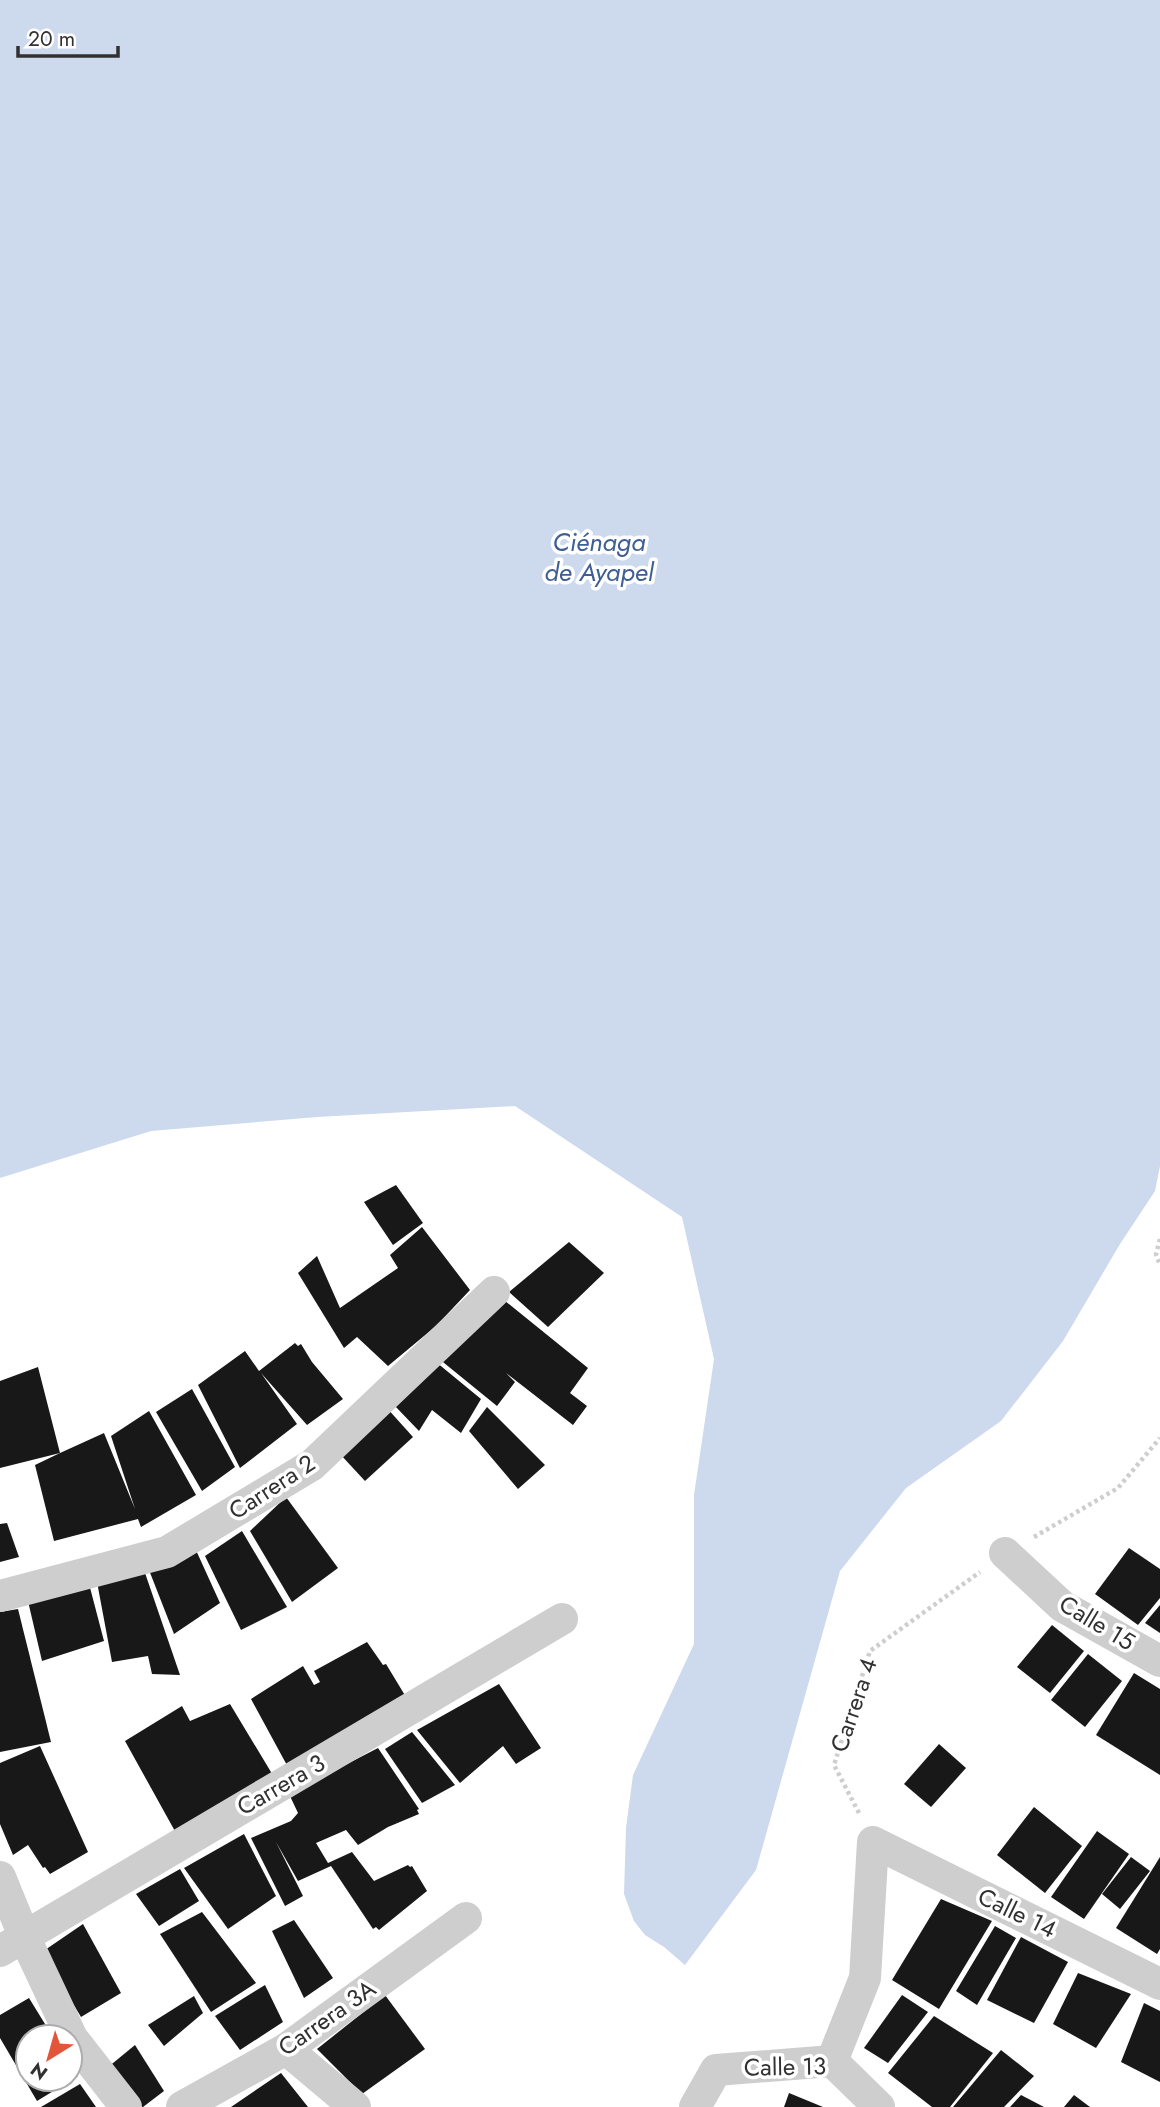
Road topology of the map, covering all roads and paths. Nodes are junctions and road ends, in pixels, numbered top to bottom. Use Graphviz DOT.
graph roads {
  1 [pos="1160,1239"];
  2 [pos="1160,1265"];
  3 [pos="495,1292"];
  4 [pos="1160,1438"];
  5 [pos="1005,1553"];
  6 [pos="0,1596"];
  7 [pos="562,1619"];
  8 [pos="1160,1661"];
  9 [pos="873,1842"];
  10 [pos="0,1877"];
  11 [pos="466,1917"];
  12 [pos="12,1943"];
  13 [pos="1160,1984"];
  14 [pos="286,2049"];
  15 [pos="832,2062"];
  16 [pos="125,2107"];
  17 [pos="182,2107"];
  18 [pos="355,2107"];
  19 [pos="695,2107"];
  20 [pos="879,2107"];
  1 -- 2 [label="path"];
  3 -- 6 [label="street, Carrera 2"];
  4 -- 5 [label="path, Carrera 4"];
  5 -- 8 [label="street, Calle 15"];
  5 -- 9 [label="path, Carrera 4"];
  7 -- 12 [label="street, Carrera 3"];
  9 -- 13 [label="street, Calle 14"];
  9 -- 15 [label="street"];
  10 -- 12 [label="street"];
  11 -- 14 [label="street, Carrera 3A"];
  12 -- 16 [label="street"];
  14 -- 17 [label="street, Carrera 3A"];
  14 -- 18 [label="street"];
  15 -- 19 [label="street, Calle 13"];
  15 -- 20 [label="street, Calle 13"];
}
